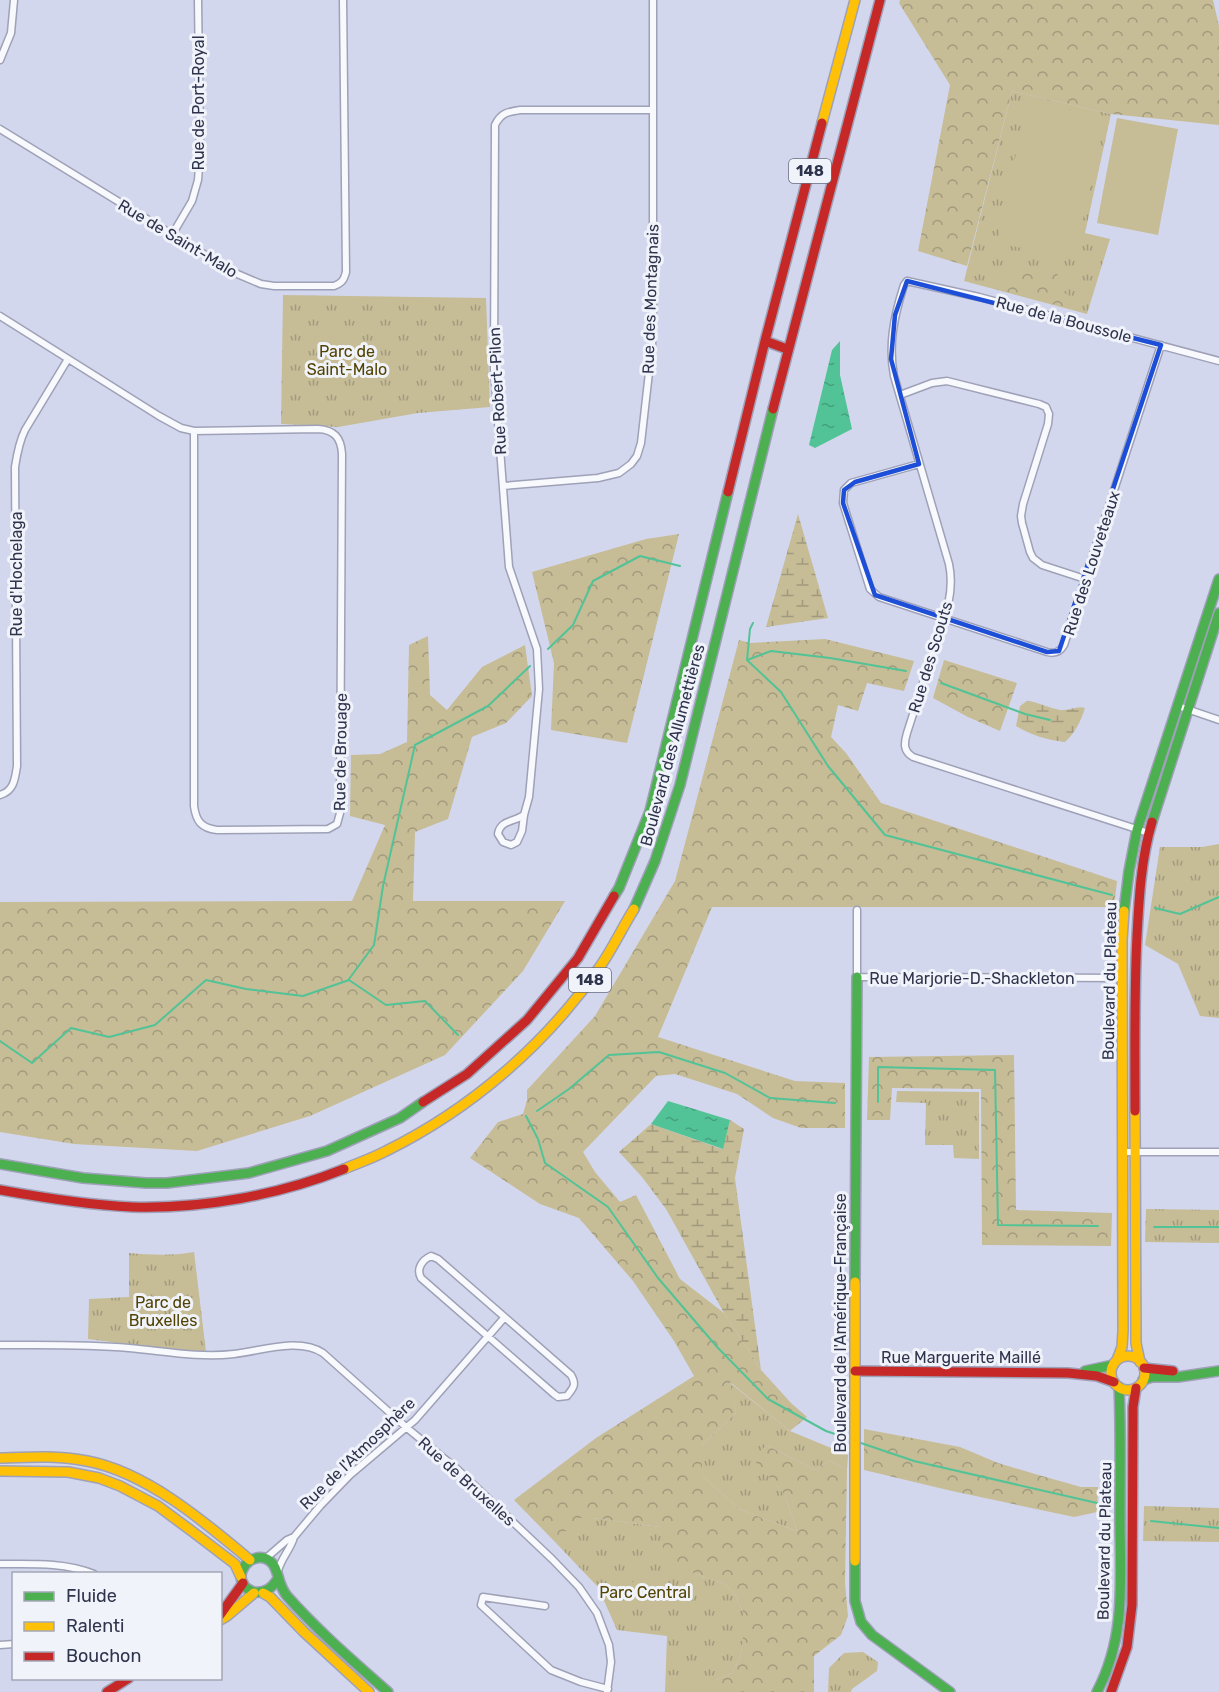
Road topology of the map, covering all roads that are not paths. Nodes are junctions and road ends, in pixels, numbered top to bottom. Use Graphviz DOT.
graph roads {
  1 [pos="14,0"];
  2 [pos="198,0"];
  3 [pos="343,0"];
  4 [pos="653,0"];
  5 [pos="855,0"];
  6 [pos="880,0"];
  7 [pos="0,60"];
  8 [pos="653,110"];
  9 [pos="0,129"];
  10 [pos="172,235"];
  11 [pos="907,280"];
  12 [pos="0,316"];
  13 [pos="765,341"];
  14 [pos="1161,345"];
  15 [pos="787,349"];
  16 [pos="68,359"];
  17 [pos="1219,361"];
  18 [pos="900,396"];
  19 [pos="194,431"];
  20 [pos="919,464"];
  21 [pos="503,486"];
  22 [pos="1085,579"];
  23 [pos="1219,579"];
  24 [pos="1219,613"];
  25 [pos="945,618"];
  26 [pos="1178,706"];
  27 [pos="1189,710"];
  28 [pos="1219,720"];
  29 [pos="0,795"];
  30 [pos="524,815"];
  31 [pos="1137,830"];
  32 [pos="1149,833"];
  33 [pos="857,909"];
  34 [pos="857,977"];
  35 [pos="1123,978"];
  36 [pos="1122,1152"];
  37 [pos="1136,1152"];
  38 [pos="1219,1152"];
  39 [pos="0,1164"];
  40 [pos="0,1190"];
  41 [pos="504,1318"];
  42 [pos="488,1337"];
  43 [pos="0,1345"];
  44 [pos="1115,1362"];
  45 [pos="1142,1365"];
  46 [pos="855,1371"];
  47 [pos="1219,1371"];
  48 [pos="1068,1373"];
  49 [pos="1196,1373"];
  50 [pos="1143,1380"];
  51 [pos="1116,1385"];
  52 [pos="1136,1388"];
  53 [pos="407,1428"];
  54 [pos="0,1458"];
  55 [pos="0,1471"];
  56 [pos="294,1537"];
  57 [pos="265,1559"];
  58 [pos="250,1560"];
  59 [pos="0,1564"];
  60 [pos="77,1571"];
  61 [pos="277,1576"];
  62 [pos="242,1580"];
  63 [pos="258,1593"];
  64 [pos="545,1606"];
  65 [pos="222,1613"];
  66 [pos="222,1619"];
  67 [pos="126,1680"];
  68 [pos="608,1691"];
  69 [pos="107,1692"];
  70 [pos="369,1692"];
  71 [pos="388,1692"];
  72 [pos="950,1692"];
  73 [pos="1097,1692"];
  74 [pos="1111,1692"];
  1 -- 7 [label="street"];
  2 -- 10 [label="street, Rue de Port-Royal"];
  3 -- 10 [label="street, Rue de Saint-Malo"];
  4 -- 8 [label="street, Rue des Montagnais"];
  5 -- 13 [label="main road, Boulevard des Allumettières / 148"];
  6 -- 15 [label="main road, Boulevard des Allumettières / 148"];
  8 -- 21 [label="street, Rue des Montagnais"];
  8 -- 21 [label="street, Rue Robert-Pilon"];
  9 -- 10 [label="street, Rue de Saint-Malo"];
  11 -- 14 [label="street, Rue de la Boussole"];
  11 -- 18 [label="street, Rue des Scouts"];
  12 -- 16 [label="street, Rue de Brouage"];
  13 -- 15 [label="main road"];
  13 -- 39 [label="main road, Boulevard des Allumettières / 148"];
  14 -- 17 [label="street, Rue de la Boussole"];
  14 -- 22 [label="street, Rue des Louveteaux"];
  15 -- 40 [label="main road, Boulevard des Allumettières / 148"];
  16 -- 19 [label="street, Rue de Brouage"];
  16 -- 29 [label="street, Rue d'Hochelaga"];
  18 -- 20 [label="street, Rue des Scouts"];
  18 -- 22 [label="street"];
  19 -- 19 [label="street, Rue de Brouage"];
  20 -- 25 [label="street, Rue des Scouts"];
  20 -- 25 [label="street, Rue des Louveteaux"];
  21 -- 30 [label="street, Rue Robert-Pilon"];
  22 -- 25 [label="street, Rue des Louveteaux"];
  23 -- 26 [label="main road, Boulevard du Plateau"];
  24 -- 27 [label="main road, Boulevard du Plateau"];
  25 -- 31 [label="street, Rue des Scouts"];
  26 -- 27 [label="street"];
  26 -- 31 [label="main road, Boulevard du Plateau"];
  27 -- 28 [label="street"];
  27 -- 32 [label="main road, Boulevard du Plateau"];
  30 -- 30 [label="street, Rue Robert-Pilon"];
  31 -- 32 [label="street, Rue des Scouts"];
  31 -- 35 [label="main road, Boulevard du Plateau"];
  32 -- 37 [label="main road, Boulevard du Plateau"];
  33 -- 34 [label="street, Boulevard de l'Amérique-Française"];
  34 -- 35 [label="street, Rue Marjorie-D.-Shackleton"];
  34 -- 46 [label="main road, Boulevard de l'Amérique-Française"];
  35 -- 36 [label="main road, Boulevard du Plateau"];
  36 -- 37 [label="street"];
  36 -- 44 [label="main road, Boulevard du Plateau"];
  37 -- 38 [label="street"];
  37 -- 45 [label="main road, Boulevard du Plateau"];
  41 -- 42 [label="street, Rue de l'Atmosphère"];
  41 -- 42 [label="street"];
  41 -- 42 [label="street"];
  42 -- 53 [label="street, Rue de l'Atmosphère"];
  43 -- 53 [label="street, Rue de Bruxelles"];
  44 -- 45 [label="main road"];
  44 -- 48 [label="main road, Rue Marguerite Maillé"];
  44 -- 51 [label="main road"];
  45 -- 49 [label="main road"];
  45 -- 50 [label="main road"];
  46 -- 48 [label="main road, Rue Marguerite Maillé"];
  46 -- 72 [label="main road, Boulevard de l'Amérique-Française"];
  47 -- 49 [label="main road"];
  48 -- 51 [label="main road, Rue Marguerite Maillé"];
  49 -- 50 [label="main road"];
  50 -- 52 [label="main road"];
  51 -- 52 [label="main road"];
  51 -- 73 [label="main road, Boulevard du Plateau"];
  52 -- 74 [label="main road, Boulevard du Plateau"];
  53 -- 56 [label="street, Rue de l'Atmosphère"];
  53 -- 68 [label="street, Rue de Bruxelles"];
  54 -- 58 [label="main road"];
  55 -- 62 [label="main road"];
  56 -- 57 [label="street, Rue de l'Atmosphère"];
  56 -- 61 [label="street, Rue de l'Atmosphère"];
  57 -- 58 [label="main road"];
  57 -- 61 [label="main road"];
  58 -- 62 [label="main road"];
  59 -- 60 [label="street"];
  61 -- 63 [label="main road"];
  61 -- 71 [label="main road"];
  62 -- 63 [label="main road"];
  62 -- 65 [label="main road"];
  63 -- 66 [label="main road"];
  63 -- 70 [label="main road"];
  64 -- 68 [label="street"];
  67 -- 69 [label="main road"];
}
